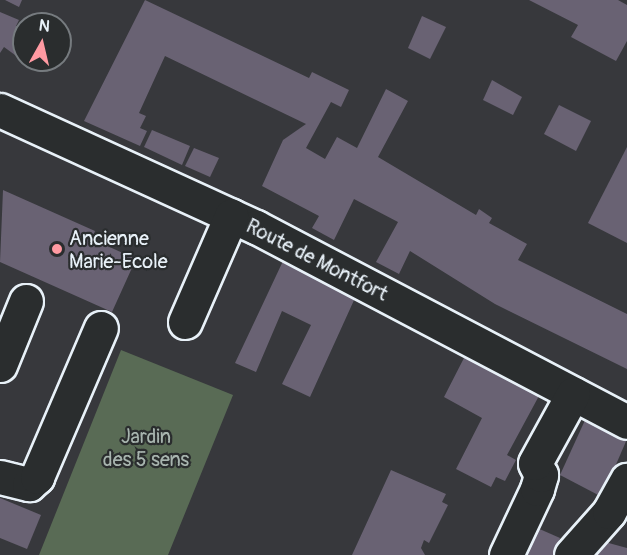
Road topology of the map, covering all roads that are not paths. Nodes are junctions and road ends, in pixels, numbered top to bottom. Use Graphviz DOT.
graph roads {
  1 [pos="0,110"];
  2 [pos="231,216"];
  3 [pos="26,301"];
  4 [pos="185,322"];
  5 [pos="100,328"];
  6 [pos="0,365"];
  7 [pos="573,394"];
  8 [pos="627,422"];
  9 [pos="0,477"];
  10 [pos="627,480"];
  11 [pos="506,555"];
  12 [pos="571,555"];
  1 -- 2 [label="street, Route de Montfort"];
  2 -- 4 [label="street"];
  2 -- 7 [label="street, Route de Montfort"];
  3 -- 6 [label="street"];
  5 -- 9 [label="street"];
  7 -- 8 [label="street, Route de Montfort"];
  7 -- 11 [label="street"];
  10 -- 12 [label="street"];
}
